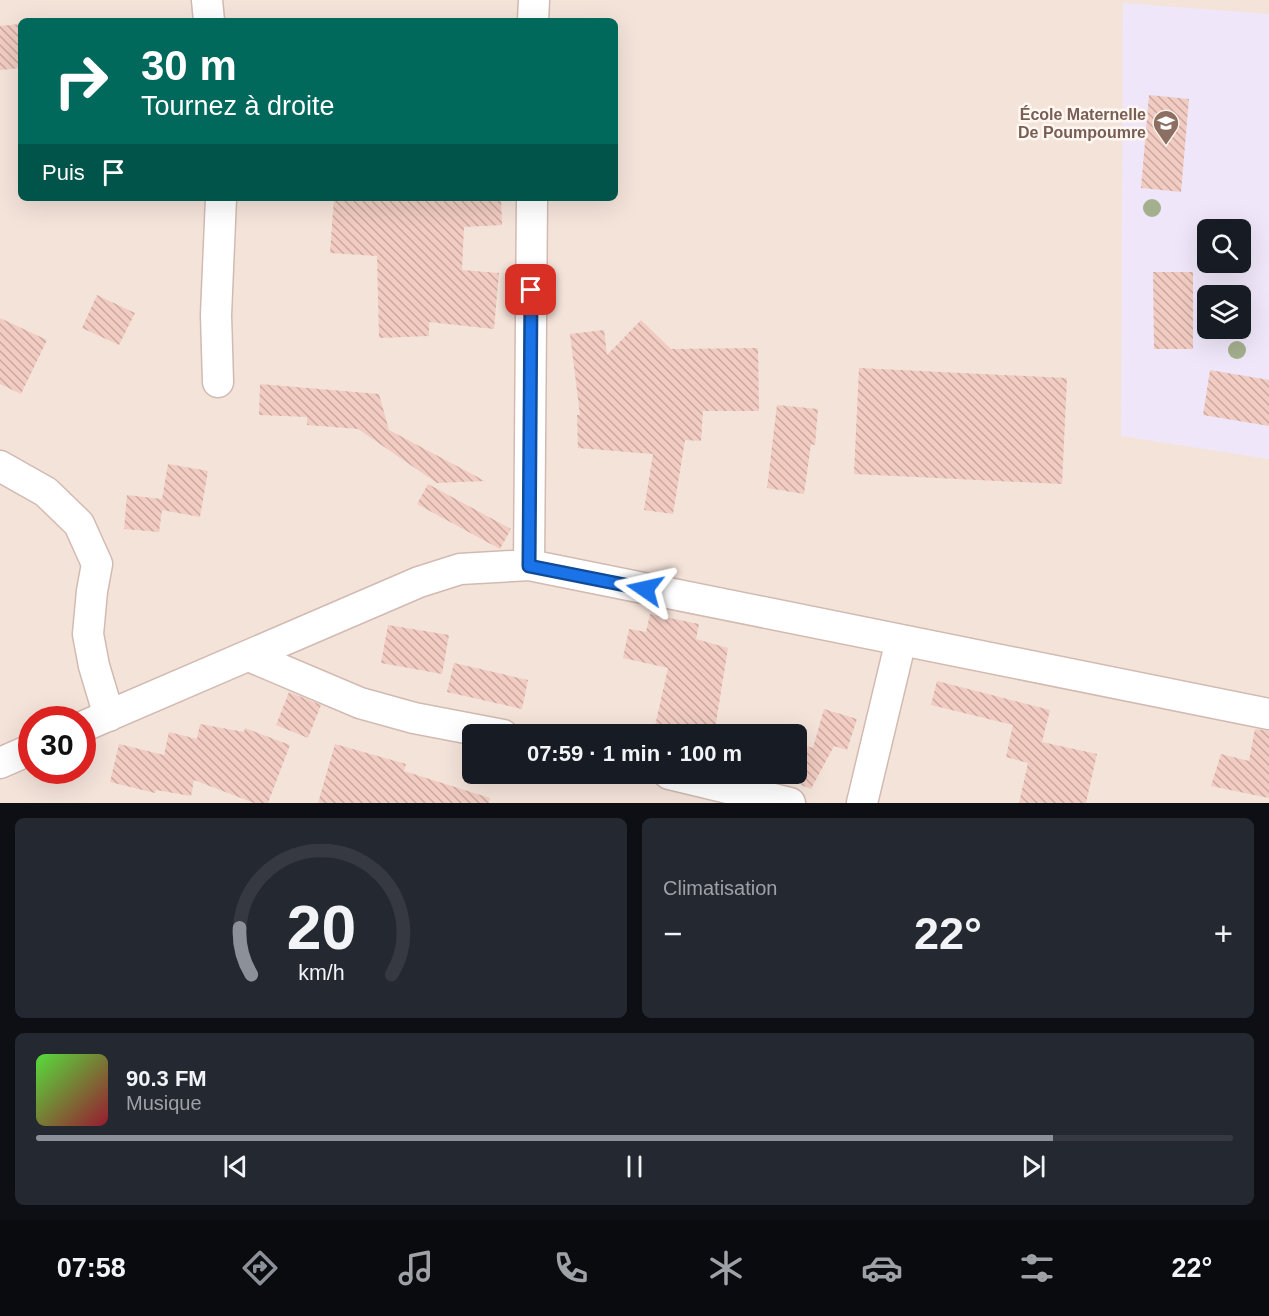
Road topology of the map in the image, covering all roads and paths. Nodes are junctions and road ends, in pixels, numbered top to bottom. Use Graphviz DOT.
graph roads {
  1 [pos="207,0"];
  2 [pos="534,0"];
  3 [pos="209,18"];
  4 [pos="533,18"];
  5 [pos="221,201"];
  6 [pos="532,201"];
  7 [pos="218,382"];
  8 [pos="0,466"];
  9 [pos="529,566"];
  10 [pos="901,640"];
  11 [pos="249,656"];
  12 [pos="95,706"];
  13 [pos="1269,714"];
  14 [pos="96,721"];
  15 [pos="462,727"];
  16 [pos="18,755"];
  17 [pos="0,763"];
  18 [pos="711,784"];
  19 [pos="790,803"];
  20 [pos="862,803"];
  1 -- 3 [label="street"];
  2 -- 4 [label="street"];
  5 -- 7 [label="street"];
  6 -- 9 [label="street"];
  8 -- 12 [label="street"];
  9 -- 10 [label="street"];
  9 -- 11 [label="street"];
  10 -- 13 [label="street"];
  10 -- 20 [label="street"];
  11 -- 14 [label="street"];
  11 -- 15 [label="street"];
  16 -- 17 [label="street"];
  18 -- 19 [label="street"];
}
